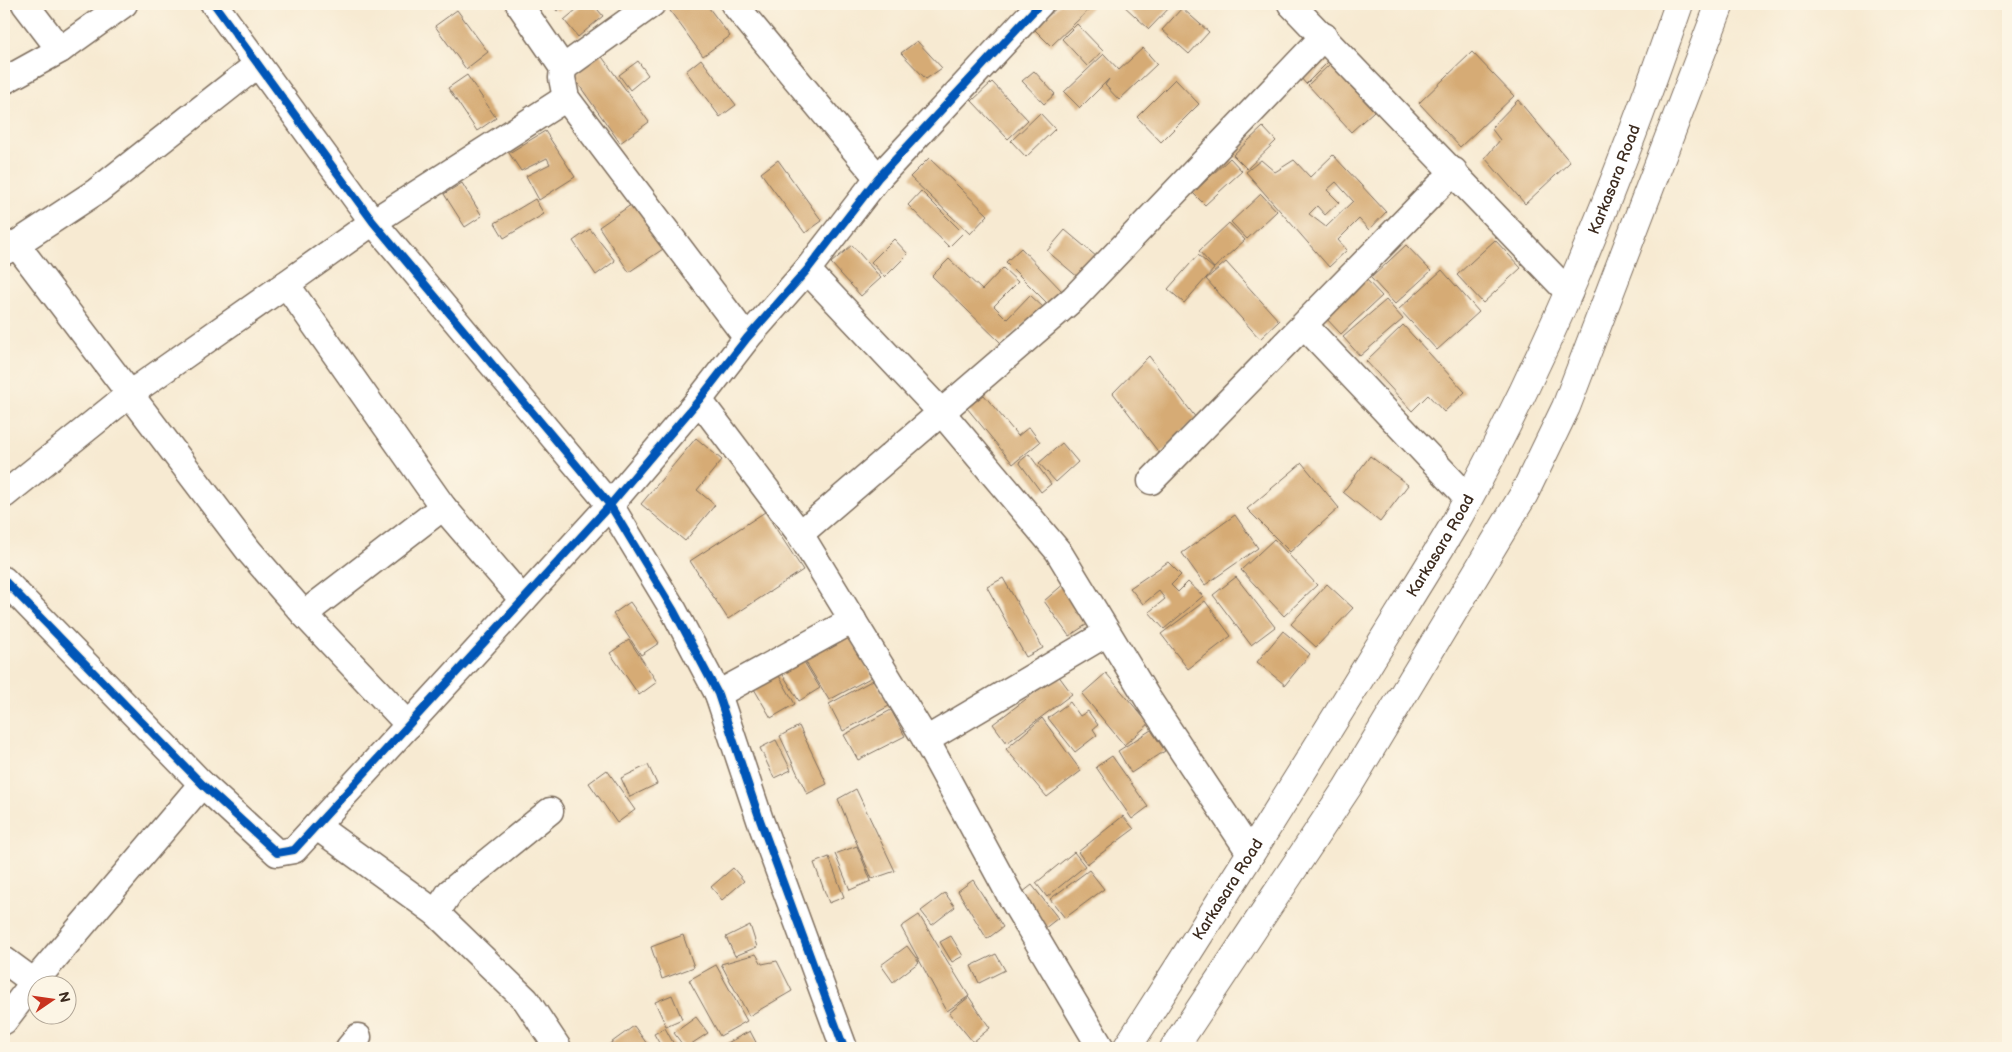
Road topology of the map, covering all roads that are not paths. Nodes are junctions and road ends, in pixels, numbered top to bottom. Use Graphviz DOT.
graph roads {
  1 [pos="25,4"];
  2 [pos="124,4"];
  3 [pos="214,4"];
  4 [pos="519,4"];
  5 [pos="652,4"];
  6 [pos="734,4"];
  7 [pos="1040,4"];
  8 [pos="1291,4"];
  9 [pos="1679,4"];
  10 [pos="1717,5"];
  11 [pos="1324,36"];
  12 [pos="60,50"];
  13 [pos="258,64"];
  14 [pos="563,68"];
  15 [pos="4,82"];
  16 [pos="566,98"];
  17 [pos="1454,172"];
  18 [pos="878,178"];
  19 [pos="374,222"];
  20 [pos="10,248"];
  21 [pos="807,270"];
  22 [pos="286,284"];
  23 [pos="1568,293"];
  24 [pos="1304,325"];
  25 [pos="747,338"];
  26 [pos="131,393"];
  27 [pos="699,400"];
  28 [pos="942,413"];
  29 [pos="1151,482"];
  30 [pos="4,495"];
  31 [pos="1468,498"];
  32 [pos="610,505"];
  33 [pos="443,507"];
  34 [pos="800,534"];
  35 [pos="4,580"];
  36 [pos="523,600"];
  37 [pos="304,614"];
  38 [pos="853,620"];
  39 [pos="1107,634"];
  40 [pos="718,694"];
  41 [pos="409,725"];
  42 [pos="926,740"];
  43 [pos="202,784"];
  44 [pos="550,810"];
  45 [pos="316,826"];
  46 [pos="1251,854"];
  47 [pos="436,913"];
  48 [pos="4,960"];
  49 [pos="41,974"];
  50 [pos="28,978"];
  51 [pos="28,990"];
  52 [pos="4,1021"];
  53 [pos="558,1048"];
  54 [pos="844,1048"];
  55 [pos="1101,1048"];
  56 [pos="1127,1048"];
  57 [pos="1174,1048"];
  1 -- 12 [label="street"];
  2 -- 12 [label="street"];
  3 -- 13 [label="street"];
  4 -- 14 [label="street"];
  5 -- 14 [label="street"];
  6 -- 18 [label="street"];
  7 -- 18 [label="street"];
  8 -- 11 [label="street"];
  9 -- 23 [label="main road, Karkasara Road"];
  10 -- 57 [label="main road"];
  11 -- 17 [label="street"];
  11 -- 28 [label="street"];
  12 -- 15 [label="street"];
  13 -- 19 [label="street"];
  13 -- 20 [label="street"];
  14 -- 16 [label="street"];
  16 -- 19 [label="street"];
  16 -- 25 [label="street"];
  17 -- 23 [label="street"];
  17 -- 24 [label="street"];
  18 -- 21 [label="street"];
  19 -- 22 [label="street"];
  19 -- 32 [label="street"];
  20 -- 26 [label="street"];
  21 -- 25 [label="street"];
  21 -- 28 [label="street"];
  22 -- 26 [label="street"];
  22 -- 33 [label="street"];
  23 -- 31 [label="main road, Karkasara Road"];
  24 -- 29 [label="street"];
  24 -- 31 [label="street"];
  25 -- 27 [label="street"];
  26 -- 30 [label="street"];
  26 -- 37 [label="street"];
  27 -- 32 [label="street"];
  27 -- 34 [label="street"];
  28 -- 34 [label="street"];
  28 -- 39 [label="street"];
  31 -- 46 [label="main road, Karkasara Road"];
  32 -- 36 [label="street"];
  32 -- 40 [label="street"];
  33 -- 36 [label="street"];
  33 -- 37 [label="street"];
  34 -- 38 [label="street"];
  35 -- 43 [label="street"];
  36 -- 41 [label="street"];
  37 -- 41 [label="street"];
  38 -- 40 [label="street"];
  38 -- 42 [label="street"];
  39 -- 42 [label="street"];
  39 -- 46 [label="street"];
  40 -- 54 [label="street"];
  41 -- 45 [label="street"];
  42 -- 55 [label="street"];
  43 -- 45 [label="street"];
  43 -- 49 [label="street"];
  44 -- 47 [label="street"];
  45 -- 47 [label="street"];
  46 -- 56 [label="main road, Karkasara Road"];
  47 -- 53 [label="street"];
  48 -- 50 [label="street"];
  51 -- 52 [label="street"];
}
